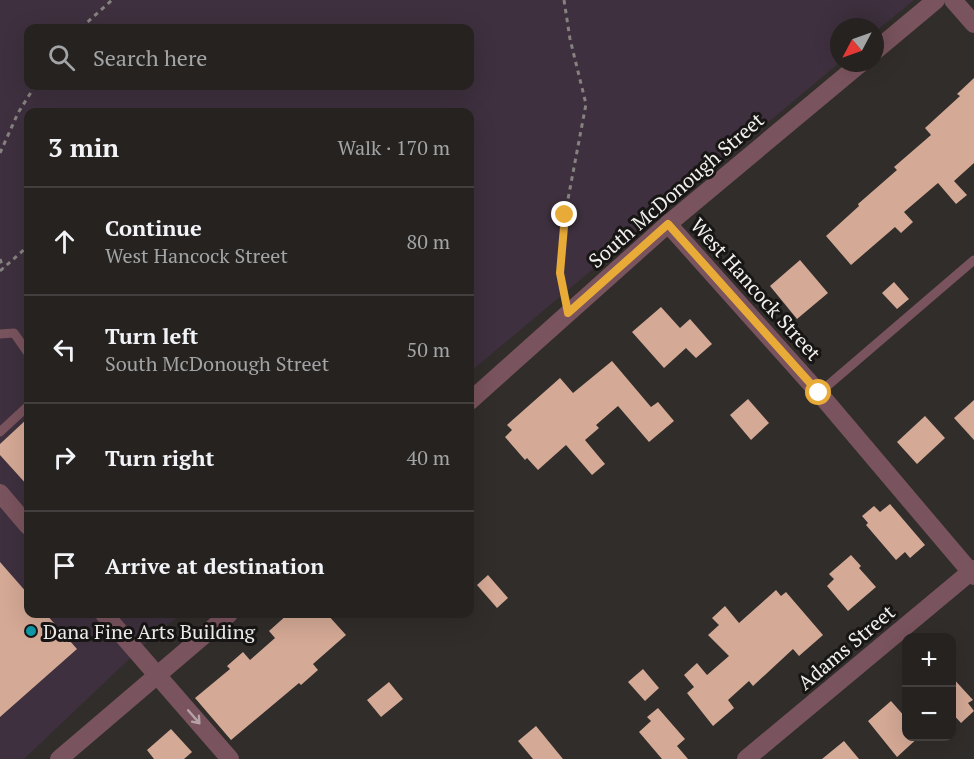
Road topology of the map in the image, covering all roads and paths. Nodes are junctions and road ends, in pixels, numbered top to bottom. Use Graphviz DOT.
graph roads {
  1 [pos="112,0"];
  2 [pos="564,0"];
  3 [pos="936,0"];
  4 [pos="953,0"];
  5 [pos="85,24"];
  6 [pos="974,24"];
  7 [pos="884,43"];
  8 [pos="850,72"];
  9 [pos="33,90"];
  10 [pos="0,153"];
  11 [pos="668,224"];
  12 [pos="24,250"];
  13 [pos="0,259"];
  14 [pos="974,260"];
  15 [pos="2,269"];
  16 [pos="568,313"];
  17 [pos="0,334"];
  18 [pos="24,347"];
  19 [pos="819,393"];
  20 [pos="474,397"];
  21 [pos="24,410"];
  22 [pos="0,432"];
  23 [pos="0,493"];
  24 [pos="24,521"];
  25 [pos="973,572"];
  26 [pos="107,618"];
  27 [pos="224,618"];
  28 [pos="158,676"];
  29 [pos="59,759"];
  30 [pos="230,759"];
  31 [pos="746,759"];
  1 -- 5 [label="path"];
  2 -- 16 [label="path"];
  3 -- 7 [label="street"];
  4 -- 6 [label="street"];
  8 -- 11 [label="street, South McDonough Street"];
  9 -- 10 [label="path"];
  11 -- 16 [label="street, South McDonough Street"];
  11 -- 19 [label="street, West Hancock Street"];
  12 -- 15 [label="path"];
  13 -- 15 [label="path"];
  14 -- 19 [label="lane"];
  16 -- 20 [label="street, South McDonough Street"];
  17 -- 18 [label="lane"];
  19 -- 25 [label="street, West Hancock Street"];
  21 -- 22 [label="lane"];
  23 -- 24 [label="street"];
  25 -- 31 [label="street, Adams Street"];
  26 -- 28 [label="street"];
  27 -- 28 [label="street"];
  28 -- 29 [label="street"];
  28 -- 30 [label="street, one-way"];
}
